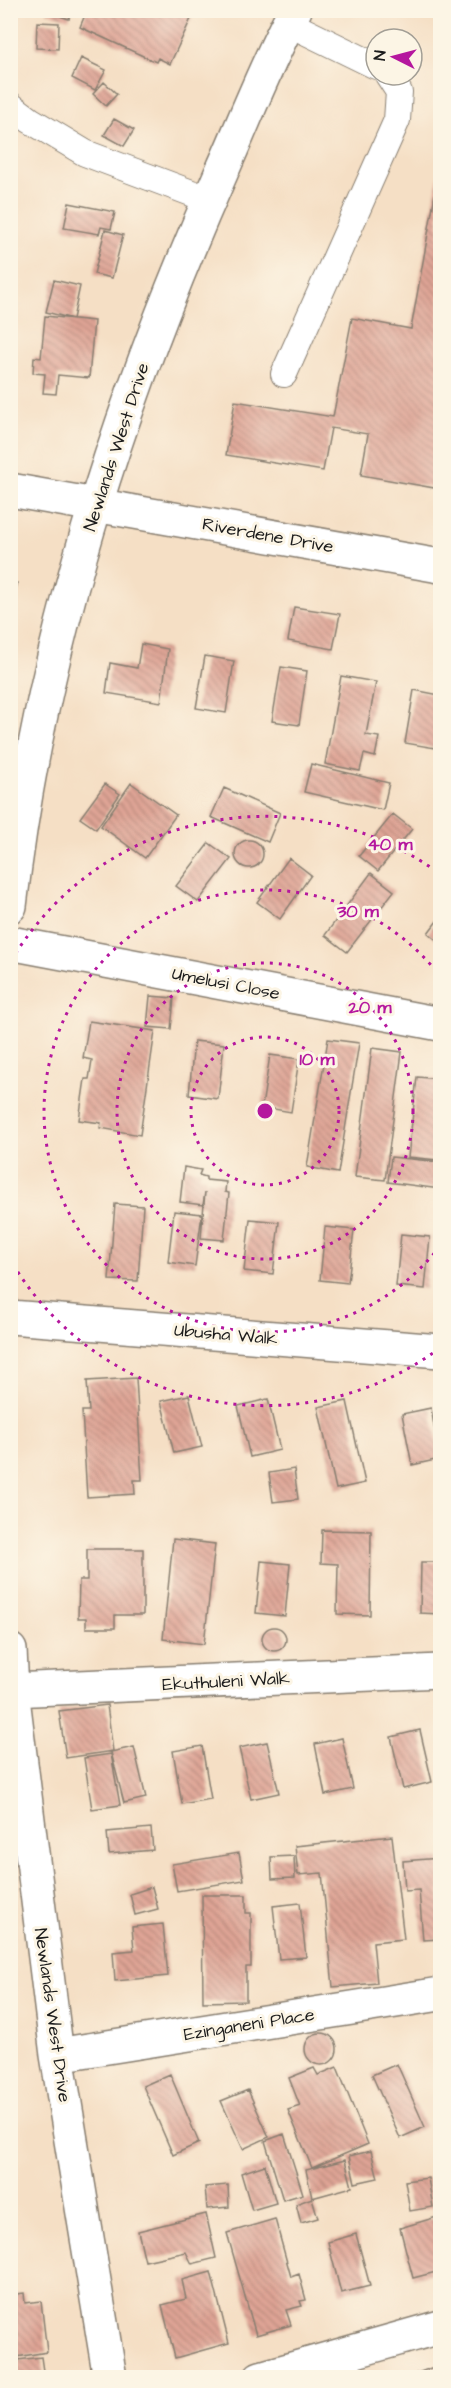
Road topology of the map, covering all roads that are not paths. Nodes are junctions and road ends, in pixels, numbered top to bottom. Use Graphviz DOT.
graph roads {
  1 [pos="292,17"];
  2 [pos="364,59"];
  3 [pos="396,87"];
  4 [pos="10,105"];
  5 [pos="210,200"];
  6 [pos="284,374"];
  7 [pos="10,490"];
  8 [pos="94,503"];
  9 [pos="441,566"];
  10 [pos="10,906"];
  11 [pos="10,943"];
  12 [pos="441,1024"];
  13 [pos="10,1317"];
  14 [pos="441,1351"];
  15 [pos="10,1650"];
  16 [pos="441,1671"];
  17 [pos="12,1690"];
  18 [pos="441,1994"];
  19 [pos="57,2055"];
  20 [pos="441,2326"];
  21 [pos="110,2378"];
  22 [pos="260,2378"];
  1 -- 2 [label="lane"];
  1 -- 5 [label="street, Newlands West Drive"];
  3 -- 6 [label="lane"];
  4 -- 5 [label="lane"];
  5 -- 8 [label="street, Newlands West Drive"];
  7 -- 8 [label="street, Riverdene Drive"];
  8 -- 9 [label="street, Riverdene Drive"];
  8 -- 10 [label="street, Newlands West Drive"];
  11 -- 12 [label="street, Umelusi Close"];
  13 -- 14 [label="street, Ubusha Walk"];
  15 -- 17 [label="street, Newlands West Drive"];
  16 -- 17 [label="street, Ekuthuleni Walk"];
  17 -- 19 [label="street, Newlands West Drive"];
  18 -- 19 [label="street, Ezinganeni Place"];
  19 -- 21 [label="street, Newlands West Drive"];
  20 -- 22 [label="street"];
}
